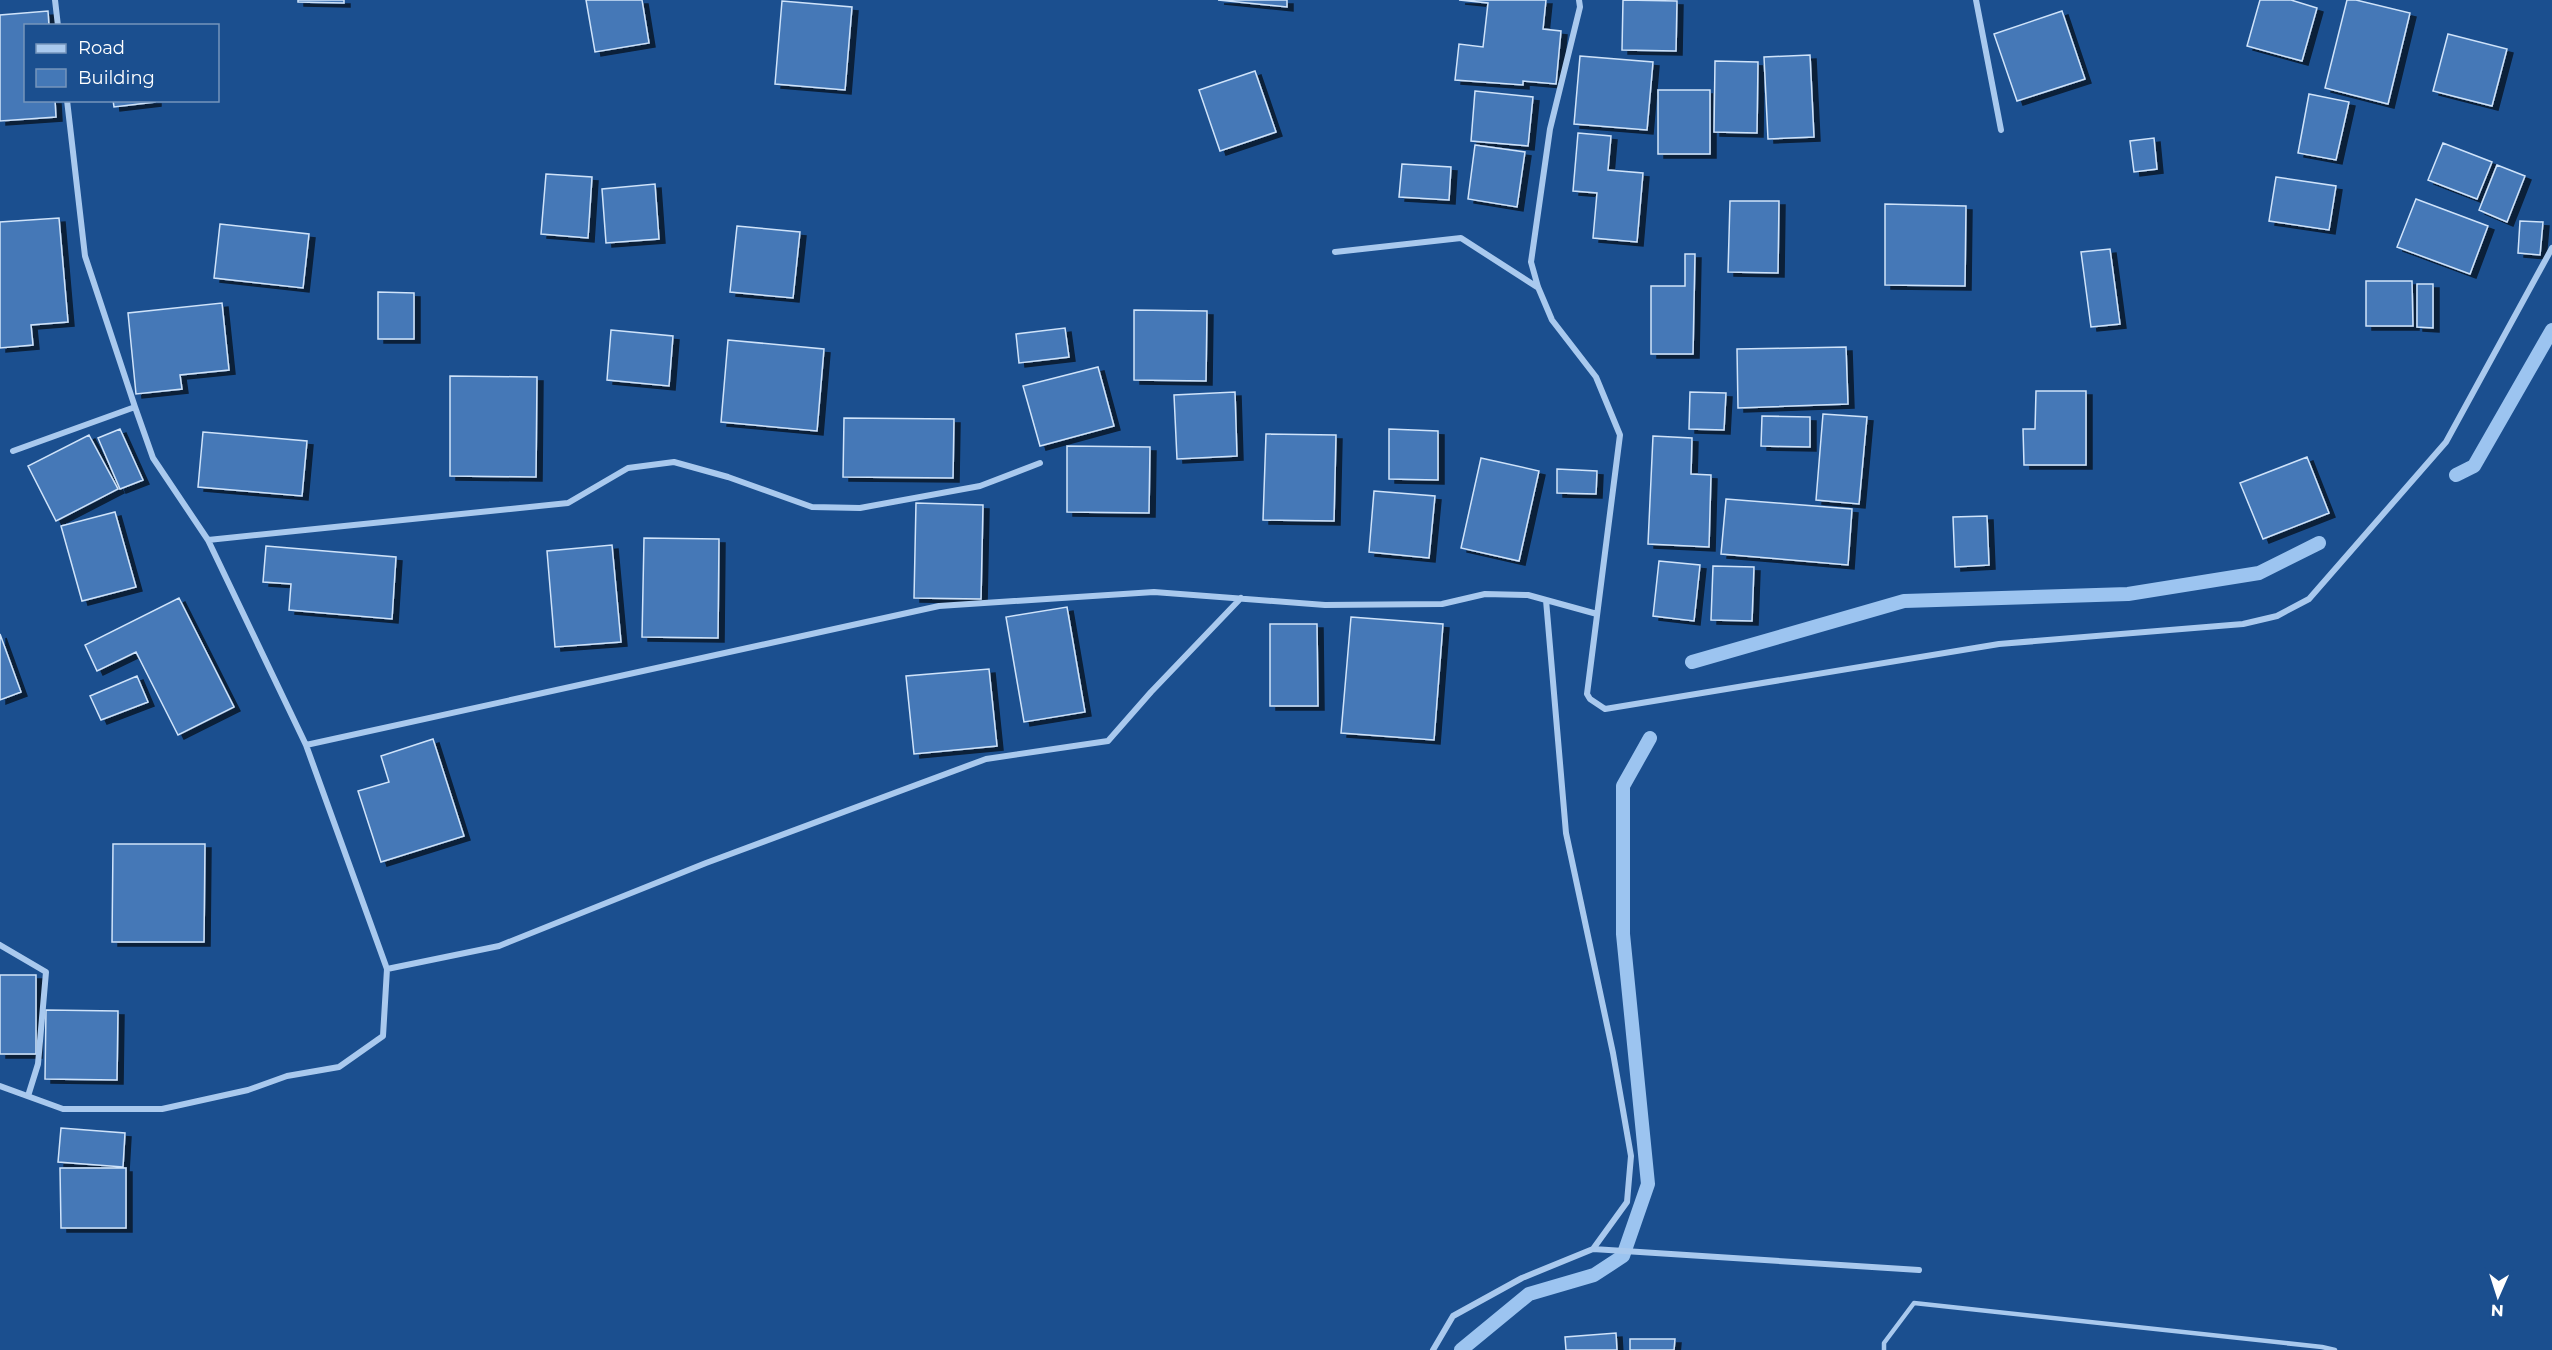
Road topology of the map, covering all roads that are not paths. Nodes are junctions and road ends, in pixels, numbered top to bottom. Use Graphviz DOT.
graph roads {
  1 [pos="55,0"];
  2 [pos="1579,0"];
  3 [pos="1976,0"];
  4 [pos="58,24"];
  5 [pos="67,102"];
  6 [pos="2001,130"];
  7 [pos="2552,248"];
  8 [pos="1335,252"];
  9 [pos="1538,287"];
  10 [pos="135,407"];
  11 [pos="13,451"];
  12 [pos="1040,463"];
  13 [pos="208,540"];
  14 [pos="1240,598"];
  15 [pos="1546,600"];
  16 [pos="1597,614"];
  17 [pos="306,745"];
  18 [pos="0,945"];
  19 [pos="387,969"];
  20 [pos="0,1086"];
  21 [pos="28,1096"];
  22 [pos="1593,1249"];
  23 [pos="1919,1270"];
  24 [pos="1433,1350"];
  25 [pos="1884,1350"];
  26 [pos="2335,1350"];
  1 -- 4 [label="street"];
  2 -- 9 [label="street"];
  3 -- 6 [label="street"];
  5 -- 10 [label="street"];
  7 -- 16 [label="street"];
  8 -- 9 [label="street"];
  9 -- 16 [label="street"];
  10 -- 11 [label="street"];
  10 -- 13 [label="street"];
  12 -- 13 [label="street"];
  13 -- 17 [label="street"];
  14 -- 15 [label="street"];
  14 -- 17 [label="street"];
  14 -- 19 [label="street"];
  15 -- 16 [label="street"];
  15 -- 22 [label="street"];
  17 -- 19 [label="street"];
  18 -- 21 [label="street"];
  19 -- 21 [label="street"];
  20 -- 21 [label="street"];
  22 -- 23 [label="street"];
  22 -- 24 [label="street"];
  25 -- 26 [label="lane"];
}
